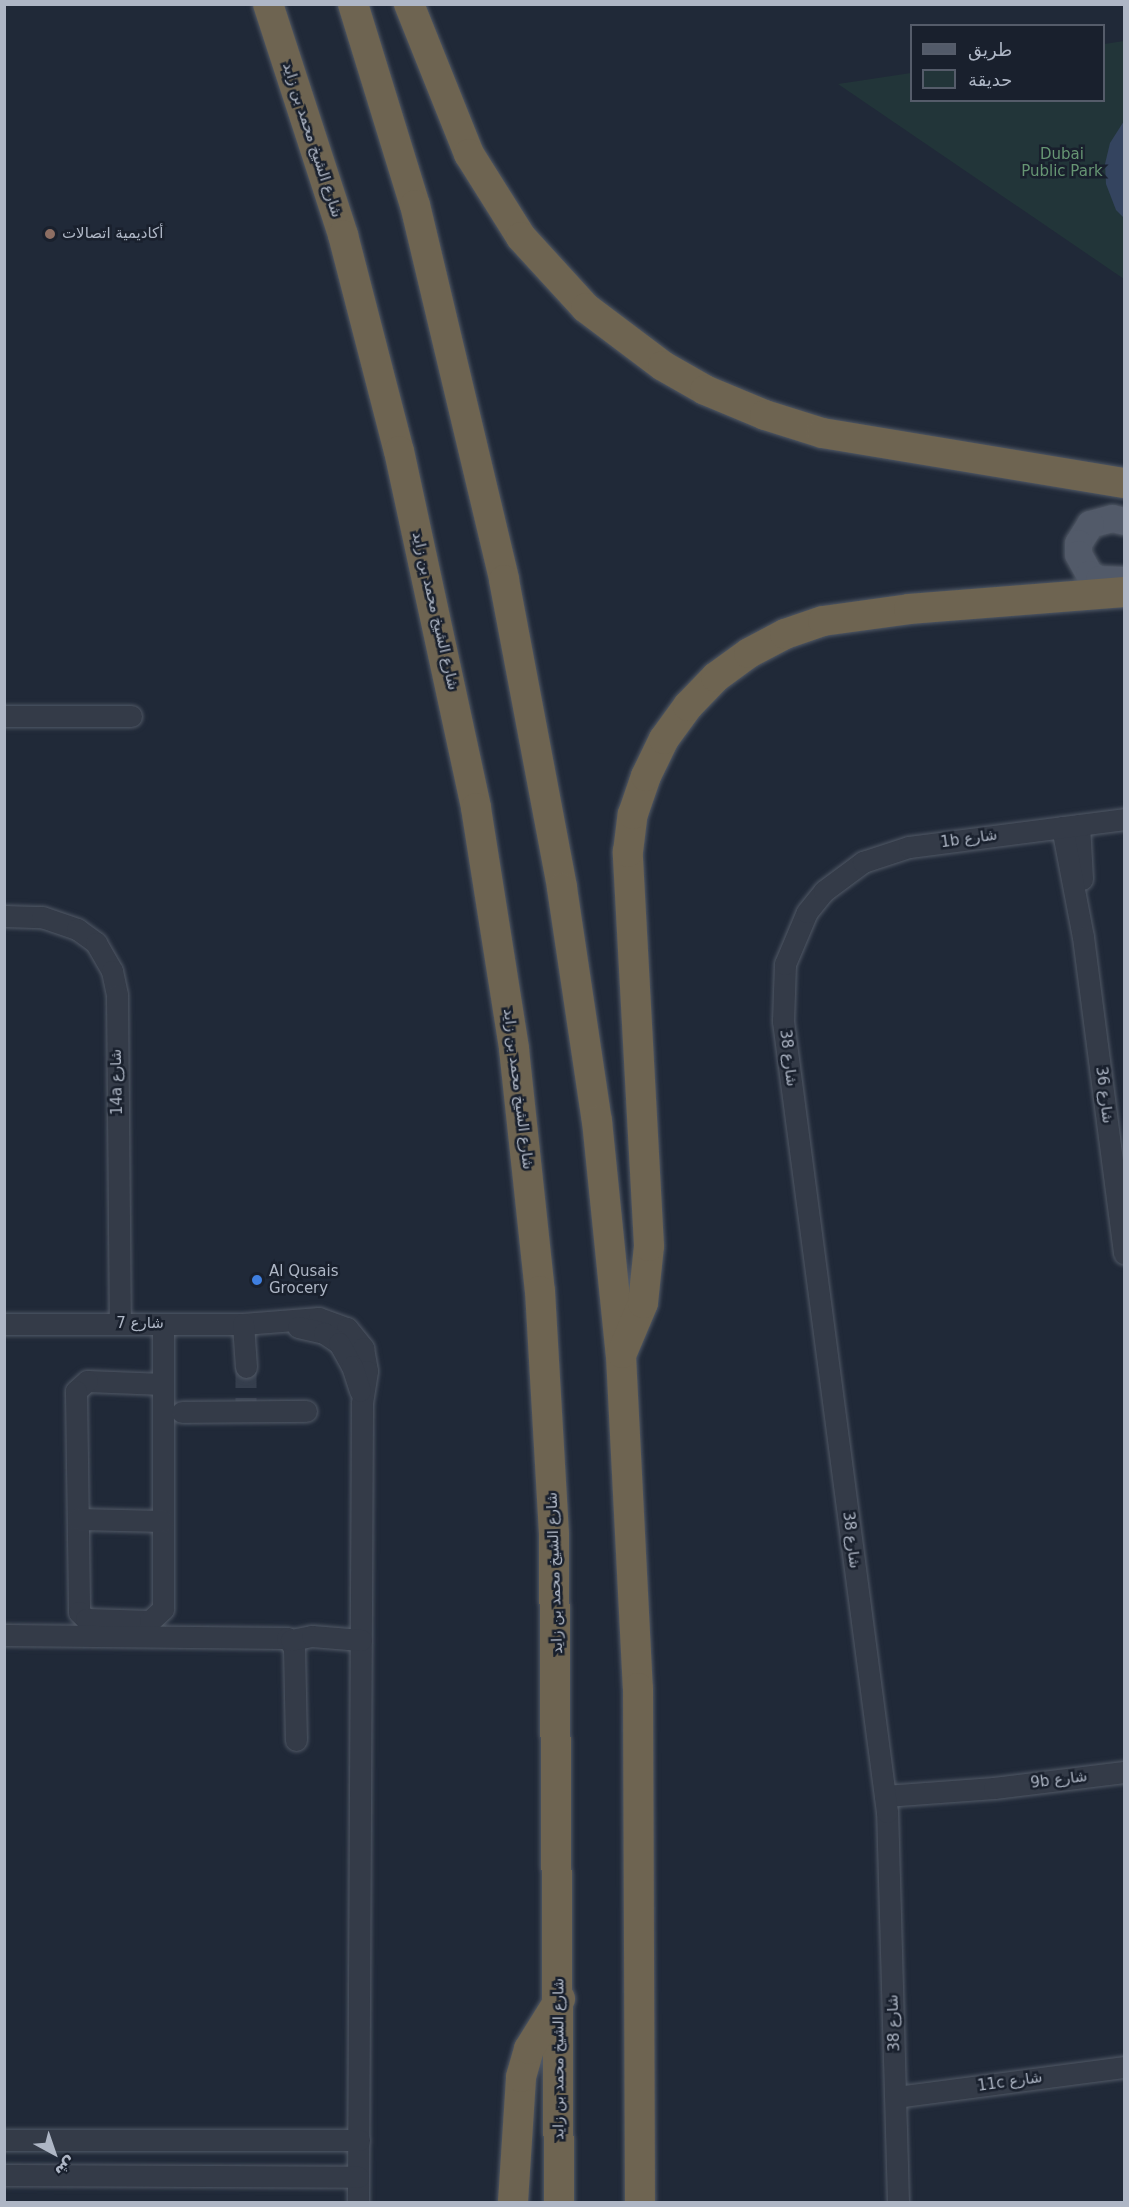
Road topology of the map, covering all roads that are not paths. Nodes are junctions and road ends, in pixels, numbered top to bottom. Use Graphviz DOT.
graph roads {
  1 [pos="268,4"];
  2 [pos="353,4"];
  3 [pos="409,4"];
  4 [pos="1125,483"];
  5 [pos="1125,521"];
  6 [pos="1125,580"];
  7 [pos="1125,592"];
  8 [pos="4,716"];
  9 [pos="131,716"];
  10 [pos="1125,819"];
  11 [pos="1071,826"];
  12 [pos="824,891"];
  13 [pos="4,916"];
  14 [pos="1125,1253"];
  15 [pos="4,1324"];
  16 [pos="120,1324"];
  17 [pos="163,1324"];
  18 [pos="243,1324"];
  19 [pos="621,1356"];
  20 [pos="246,1367"];
  21 [pos="163,1384"];
  22 [pos="306,1411"];
  23 [pos="182,1412"];
  24 [pos="78,1519"];
  25 [pos="163,1521"];
  26 [pos="4,1635"];
  27 [pos="291,1640"];
  28 [pos="361,1640"];
  29 [pos="296,1740"];
  30 [pos="1125,1772"];
  31 [pos="886,1804"];
  32 [pos="560,1999"];
  33 [pos="1125,2067"];
  34 [pos="896,2097"];
  35 [pos="4,2140"];
  36 [pos="359,2140"];
  37 [pos="5,2175"];
  38 [pos="358,2177"];
  39 [pos="358,2202"];
  40 [pos="513,2202"];
  41 [pos="559,2202"];
  42 [pos="640,2202"];
  43 [pos="898,2202"];
  1 -- 32 [label="highway, شارع الشيخ محمد بن زايد"];
  2 -- 19 [label="highway"];
  3 -- 4 [label="highway"];
  5 -- 6 [label="main road"];
  7 -- 19 [label="highway"];
  8 -- 9 [label="street"];
  10 -- 11 [label="street, 1b شارع"];
  11 -- 12 [label="street, 1b شارع"];
  11 -- 14 [label="street, شارع 36"];
  12 -- 31 [label="street, شارع 38"];
  13 -- 16 [label="street, 14a شارع"];
  15 -- 16 [label="street, شارع 7"];
  16 -- 17 [label="street, شارع 7"];
  17 -- 18 [label="street, شارع 7"];
  17 -- 21 [label="street"];
  18 -- 20 [label="street"];
  18 -- 28 [label="street, شارع 7"];
  19 -- 42 [label="highway"];
  21 -- 24 [label="street"];
  21 -- 25 [label="street"];
  22 -- 23 [label="street"];
  24 -- 25 [label="street"];
  24 -- 25 [label="street"];
  26 -- 27 [label="street"];
  27 -- 28 [label="street"];
  27 -- 29 [label="street"];
  28 -- 36 [label="street, شارع 7"];
  30 -- 31 [label="street, 9b شارع"];
  31 -- 34 [label="street, شارع 38"];
  32 -- 40 [label="highway"];
  32 -- 41 [label="highway, شارع الشيخ محمد بن زايد"];
  33 -- 34 [label="street, 11c شارع"];
  34 -- 43 [label="street, شارع 38"];
  35 -- 36 [label="street"];
  36 -- 38 [label="street, شارع 7"];
  37 -- 38 [label="street"];
  38 -- 39 [label="street, شارع 7"];
}
